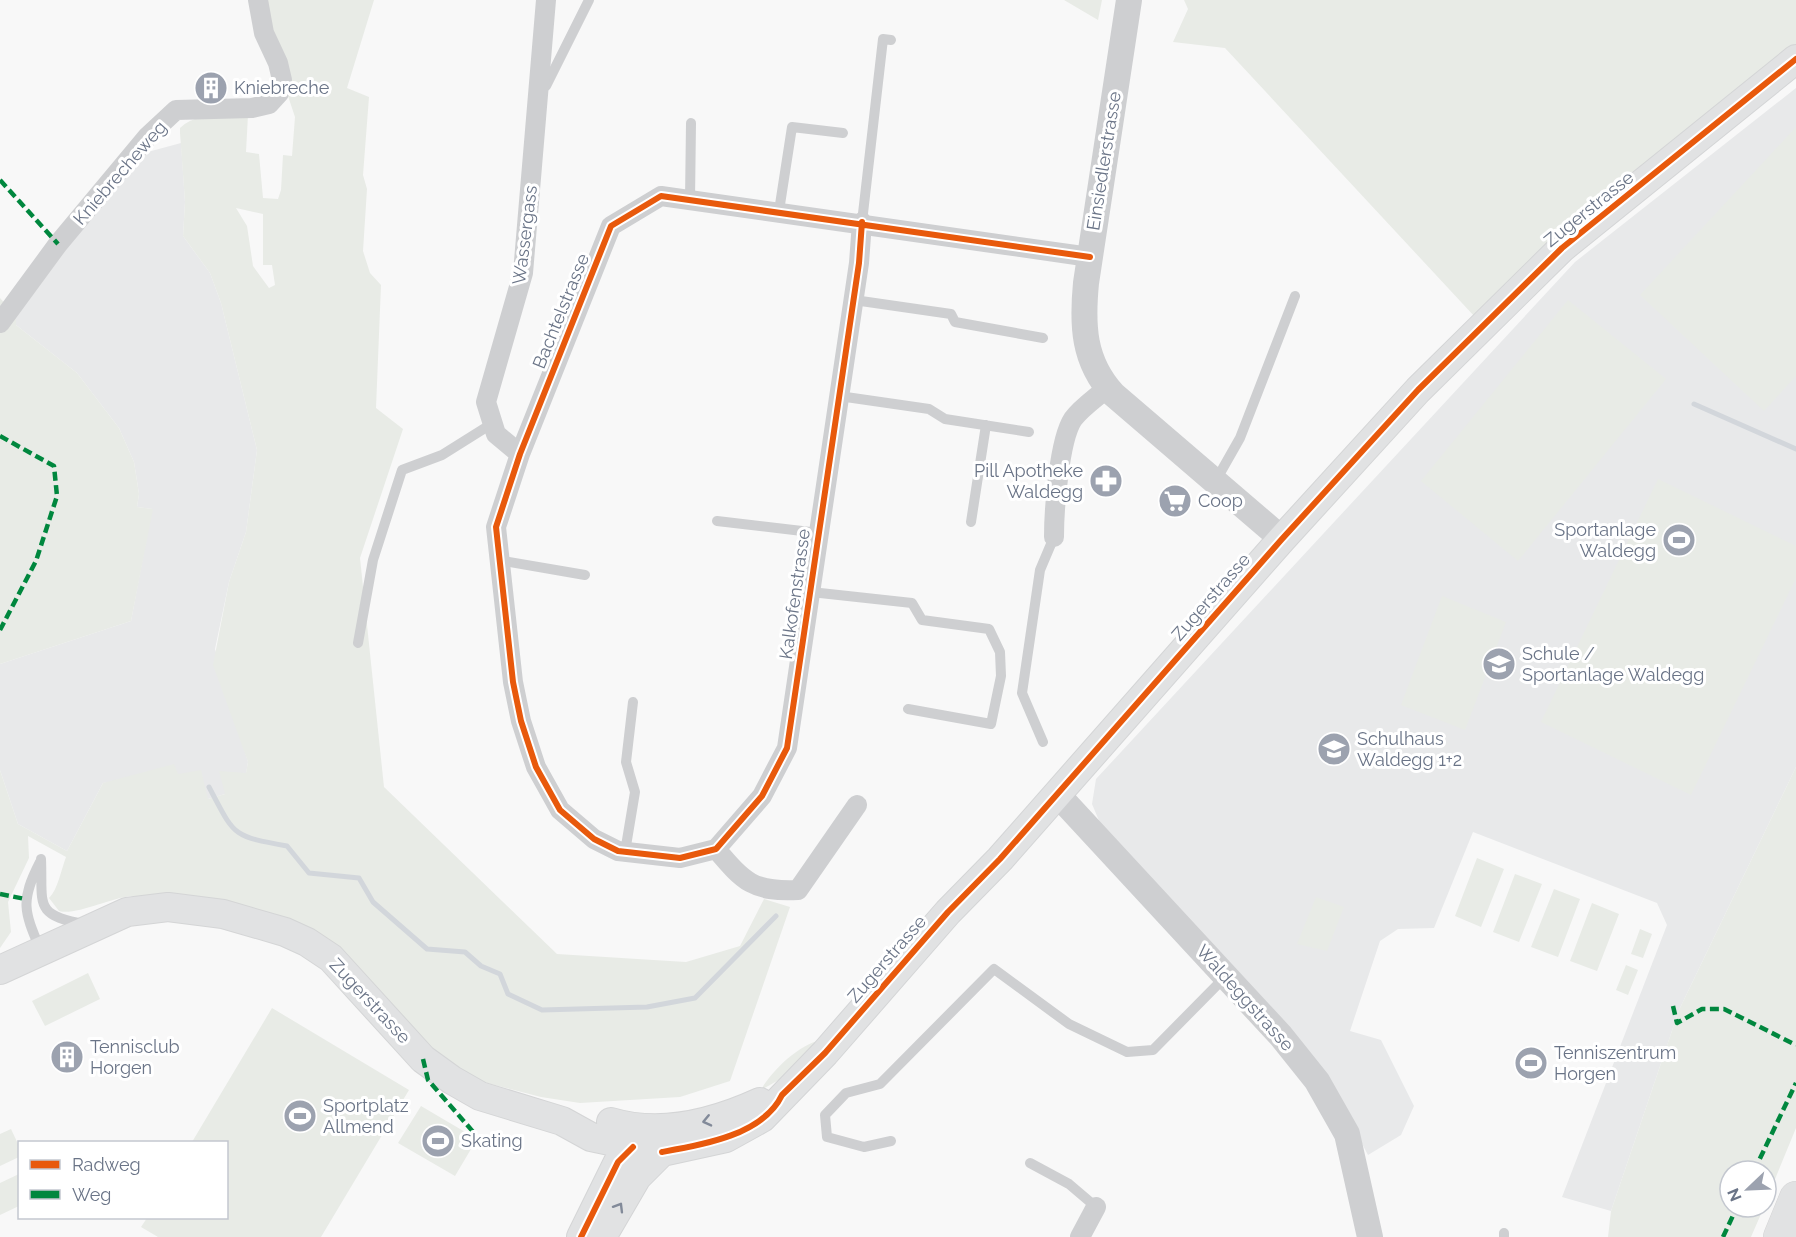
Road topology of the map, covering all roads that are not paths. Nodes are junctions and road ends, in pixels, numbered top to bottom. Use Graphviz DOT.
graph roads {
  1 [pos="258,0"];
  2 [pos="546,0"];
  3 [pos="589,0"];
  4 [pos="1129,0"];
  5 [pos="887,40"];
  6 [pos="1796,59"];
  7 [pos="539,87"];
  8 [pos="692,123"];
  9 [pos="843,133"];
  10 [pos="690,200"];
  11 [pos="779,211"];
  12 [pos="861,222"];
  13 [pos="1090,257"];
  14 [pos="1295,296"];
  15 [pos="854,300"];
  16 [pos="0,323"];
  17 [pos="1043,338"];
  18 [pos="1107,388"];
  19 [pos="839,396"];
  20 [pos="493,423"];
  21 [pos="986,425"];
  22 [pos="1029,432"];
  23 [pos="520,454"];
  24 [pos="1215,482"];
  25 [pos="717,521"];
  26 [pos="971,522"];
  27 [pos="819,534"];
  28 [pos="1054,537"];
  29 [pos="1282,539"];
  30 [pos="497,560"];
  31 [pos="585,575"];
  32 [pos="811,592"];
  33 [pos="358,643"];
  34 [pos="633,702"];
  35 [pos="908,709"];
  36 [pos="1043,742"];
  37 [pos="1057,794"];
  38 [pos="857,805"];
  39 [pos="716,849"];
  40 [pos="621,851"];
  41 [pos="94,925"];
  42 [pos="40,951"];
  43 [pos="0,970"];
  44 [pos="1226,976"];
  45 [pos="782,1095"];
  46 [pos="634,1138"];
  47 [pos="891,1141"];
  48 [pos="662,1152"];
  49 [pos="1030,1163"];
  50 [pos="637,1177"];
  51 [pos="1796,1198"];
  52 [pos="1096,1207"];
  53 [pos="581,1237"];
  54 [pos="602,1237"];
  55 [pos="1080,1237"];
  56 [pos="1370,1237"];
  57 [pos="1780,1237"];
  1 -- 16 [label="street, Kniebrecheweg"];
  2 -- 7 [label="street, Wassergass"];
  3 -- 7 [label="lane"];
  4 -- 13 [label="street, Einsiedlerstrasse"];
  5 -- 12 [label="lane, Kalkofenstrasse"];
  6 -- 29 [label="main road, Zugerstrasse"];
  7 -- 20 [label="street, Wassergass"];
  8 -- 10 [label="lane"];
  9 -- 11 [label="lane"];
  10 -- 11 [label="street, Bachtelstrasse"];
  10 -- 23 [label="street, Bachtelstrasse"];
  11 -- 12 [label="street, Bachtelstrasse"];
  12 -- 13 [label="street, Bachtelstrasse"];
  12 -- 15 [label="street, Kalkofenstrasse"];
  13 -- 18 [label="street, Einsiedlerstrasse"];
  14 -- 24 [label="lane"];
  15 -- 17 [label="lane"];
  15 -- 19 [label="street, Kalkofenstrasse"];
  18 -- 24 [label="street, Einsiedlerstrasse"];
  18 -- 28 [label="street"];
  19 -- 21 [label="lane"];
  19 -- 27 [label="street, Kalkofenstrasse"];
  20 -- 23 [label="street, Wassergass"];
  20 -- 33 [label="lane"];
  21 -- 22 [label="lane"];
  21 -- 26 [label="lane"];
  23 -- 30 [label="street, Bachtelstrasse"];
  24 -- 29 [label="street, Einsiedlerstrasse"];
  25 -- 27 [label="lane"];
  27 -- 32 [label="street, Kalkofenstrasse"];
  28 -- 36 [label="lane"];
  29 -- 37 [label="main road, Zugerstrasse"];
  30 -- 31 [label="lane"];
  30 -- 40 [label="street, Bachtelstrasse"];
  32 -- 35 [label="lane"];
  32 -- 39 [label="street, Kalkofenstrasse"];
  34 -- 40 [label="lane"];
  37 -- 44 [label="street, Waldeggstrasse"];
  37 -- 45 [label="main road, Zugerstrasse"];
  38 -- 39 [label="street"];
  39 -- 40 [label="street"];
  41 -- 42 [label="main road, Zugerstrasse"];
  41 -- 42 [label="lane"];
  41 -- 46 [label="main road, Zugerstrasse"];
  42 -- 43 [label="main road, Zugerstrasse"];
  44 -- 47 [label="lane"];
  44 -- 56 [label="street, Waldeggstrasse"];
  45 -- 46 [label="main road, Zugerstrasse, one-way"];
  45 -- 48 [label="main road, Zugerstrasse"];
  46 -- 48 [label="main road, Zugerstrasse"];
  46 -- 50 [label="main road"];
  46 -- 53 [label="main road"];
  48 -- 50 [label="main road"];
  49 -- 52 [label="lane"];
  54 -- 50 [label="main road, one-way"];
  51 -- 57 [label="highway"];
  52 -- 55 [label="street"];
}
